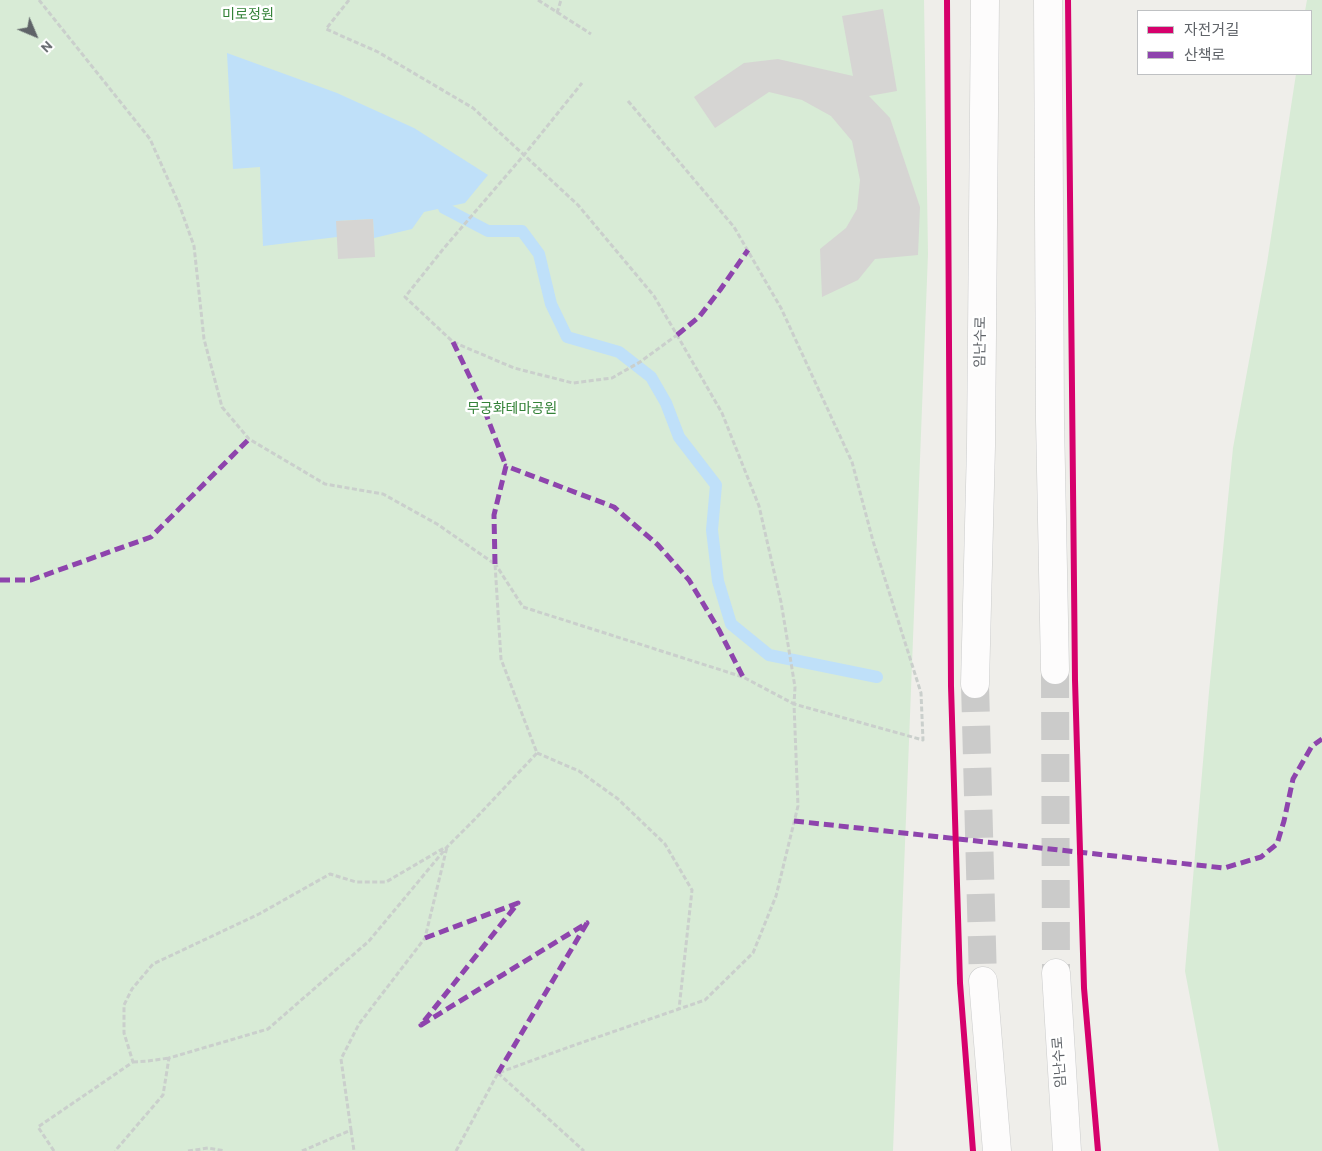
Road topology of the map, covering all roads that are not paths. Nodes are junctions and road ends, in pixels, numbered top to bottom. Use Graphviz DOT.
graph roads {
  1 [pos="985,0"];
  2 [pos="1048,0"];
  3 [pos="1055,670"];
  4 [pos="975,684"];
  5 [pos="1056,973"];
  6 [pos="982,981"];
  7 [pos="997,1151"];
  8 [pos="1067,1151"];
  1 -- 4 [label="street, 임난수로"];
  2 -- 3 [label="street"];
  5 -- 8 [label="street, 임난수로"];
  6 -- 7 [label="street"];
}
